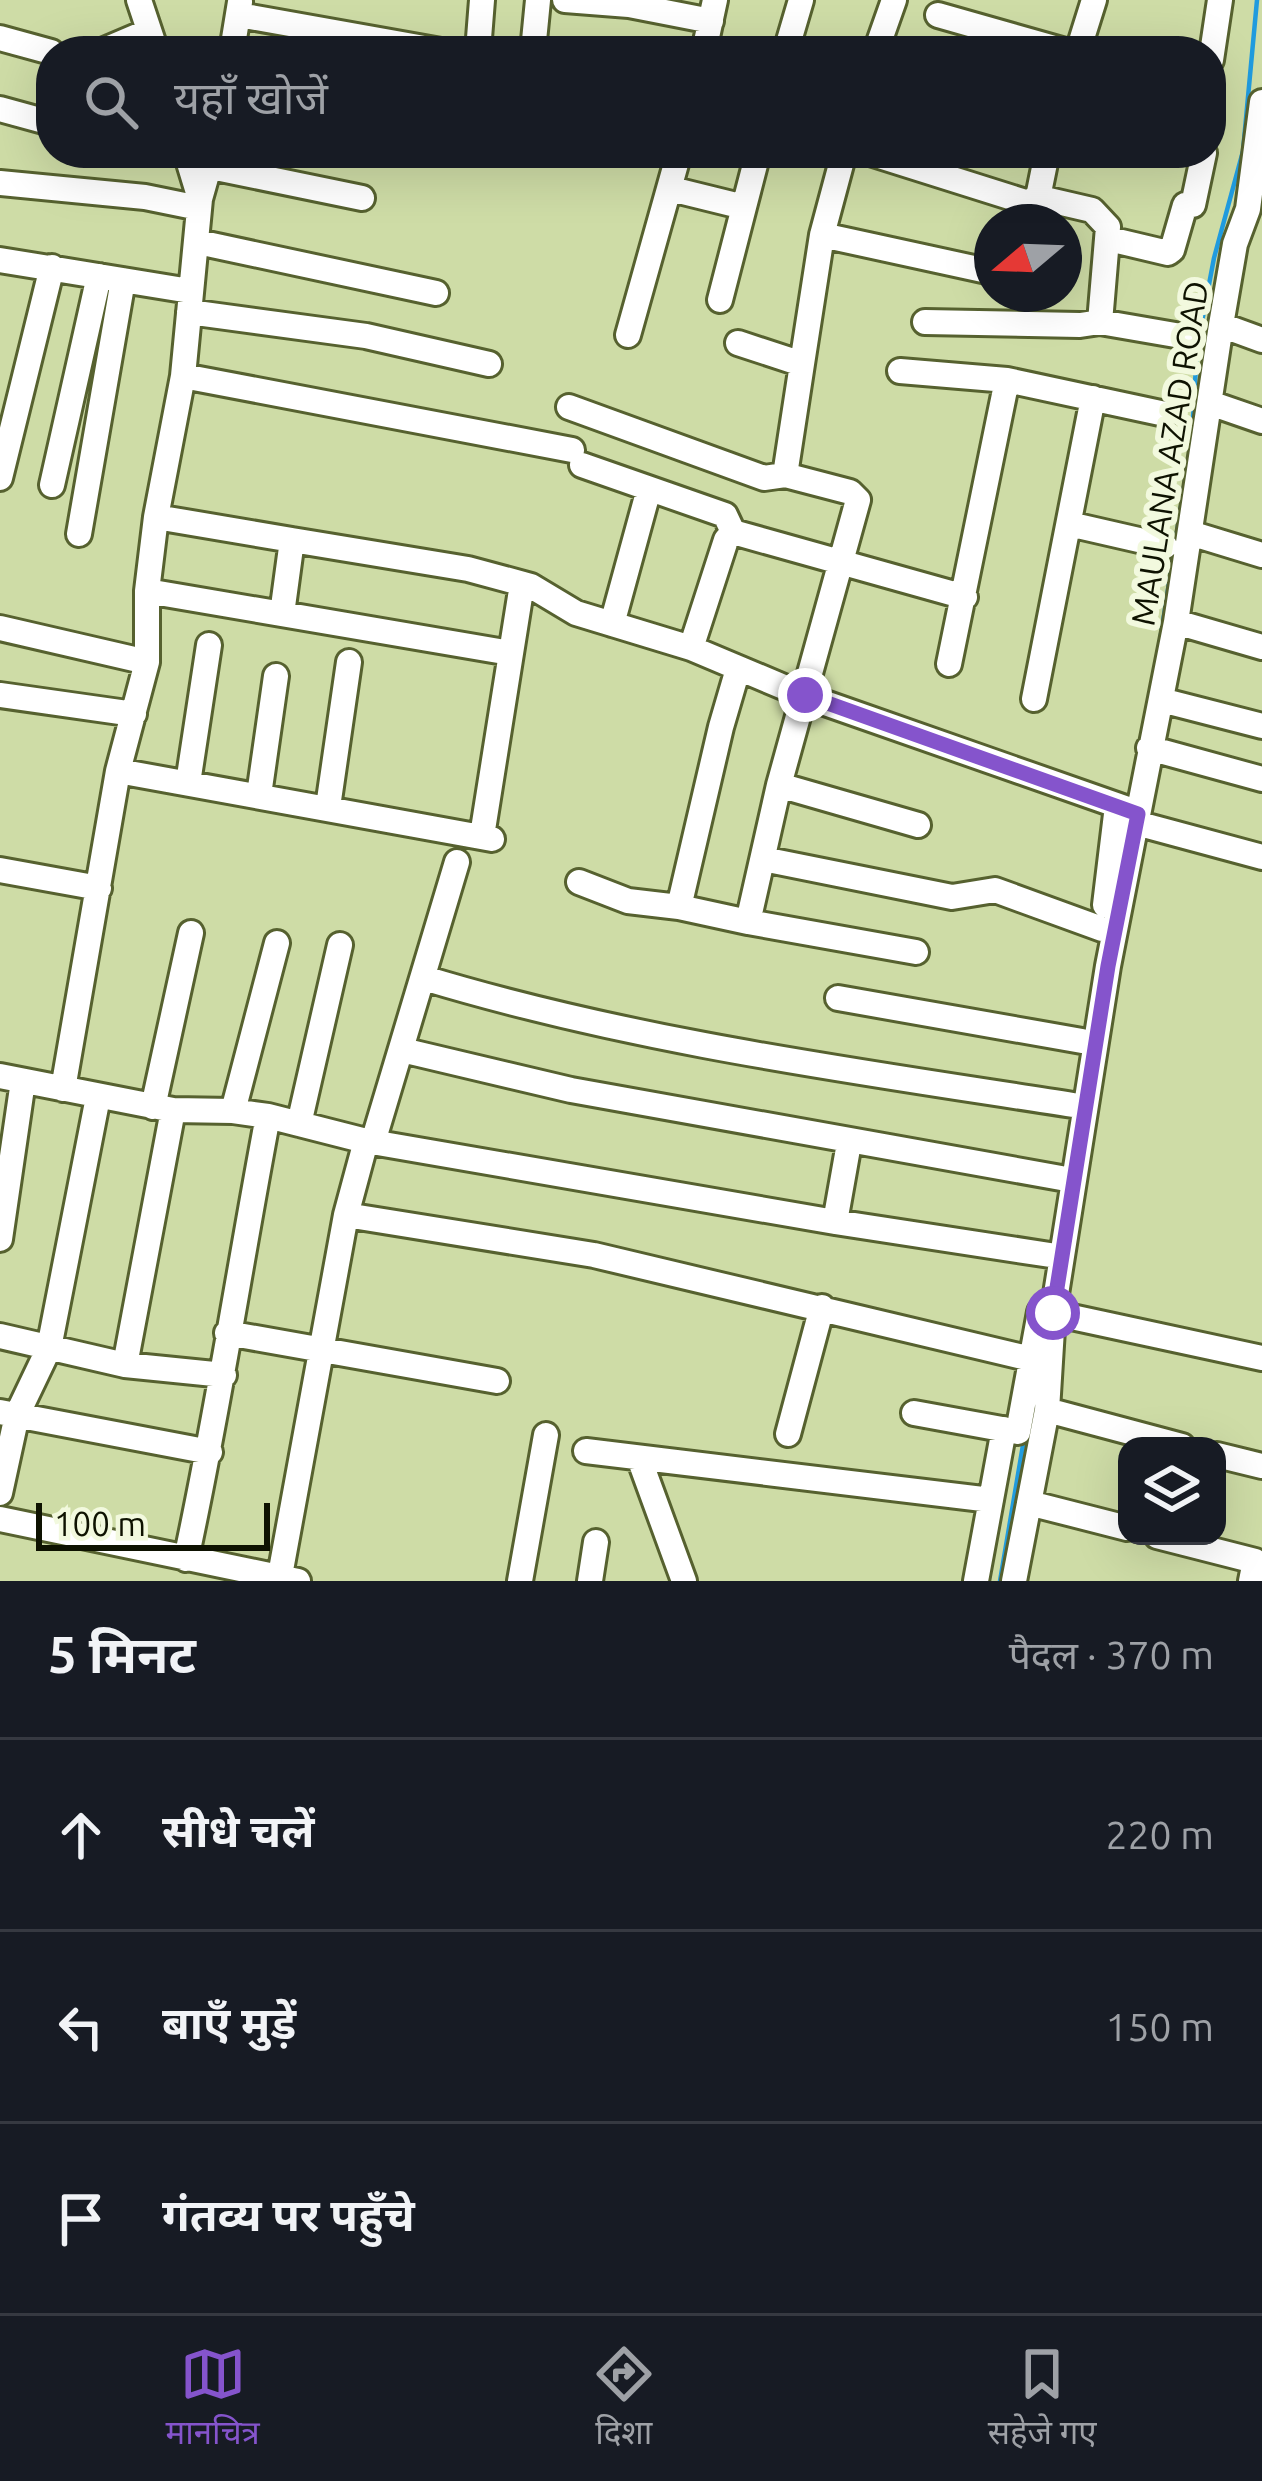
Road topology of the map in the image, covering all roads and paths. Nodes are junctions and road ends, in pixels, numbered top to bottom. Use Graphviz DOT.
graph roads {
  1 [pos="139,0"];
  2 [pos="482,0"];
  3 [pos="538,0"];
  4 [pos="565,0"];
  5 [pos="801,0"];
  6 [pos="894,0"];
  7 [pos="1094,0"];
  8 [pos="1220,0"];
  9 [pos="630,3"];
  10 [pos="240,8"];
  11 [pos="714,10"];
  12 [pos="938,15"];
  13 [pos="150,36"];
  14 [pos="346,36"];
  15 [pos="479,36"];
  16 [pos="534,36"];
  17 [pos="790,36"];
  18 [pos="881,36"];
  19 [pos="1012,36"];
  20 [pos="1083,36"];
  21 [pos="1215,36"];
  22 [pos="0,38"];
  23 [pos="36,48"];
  24 [pos="1262,103"];
  25 [pos="0,109"];
  26 [pos="36,119"];
  27 [pos="190,168"];
  28 [pos="210,168"];
  29 [pos="244,168"];
  30 [pos="676,168"];
  31 [pos="754,168"];
  32 [pos="840,168"];
  33 [pos="914,168"];
  34 [pos="1044,168"];
  35 [pos="1201,168"];
  36 [pos="0,183"];
  37 [pos="671,189"];
  38 [pos="362,198"];
  39 [pos="200,203"];
  40 [pos="1023,204"];
  41 [pos="1036,204"];
  42 [pos="744,207"];
  43 [pos="1082,210"];
  44 [pos="823,235"];
  45 [pos="1109,239"];
  46 [pos="198,242"];
  47 [pos="1235,244"];
  48 [pos="1262,255"];
  49 [pos="0,260"];
  50 [pos="52,267"];
  51 [pos="974,268"];
  52 [pos="111,278"];
  53 [pos="436,293"];
  54 [pos="720,300"];
  55 [pos="190,302"];
  56 [pos="925,322"];
  57 [pos="1100,322"];
  58 [pos="1221,325"];
  59 [pos="628,335"];
  60 [pos="1181,336"];
  61 [pos="1262,340"];
  62 [pos="739,343"];
  63 [pos="489,364"];
  64 [pos="802,364"];
  65 [pos="900,371"];
  66 [pos="183,376"];
  67 [pos="1007,380"];
  68 [pos="1094,398"];
  69 [pos="1210,403"];
  70 [pos="568,407"];
  71 [pos="1165,415"];
  72 [pos="1262,421"];
  73 [pos="785,475"];
  74 [pos="0,478"];
  75 [pos="52,484"];
  76 [pos="649,488"];
  77 [pos="155,517"];
  78 [pos="1069,524"];
  79 [pos="733,532"];
  80 [pos="1190,533"];
  81 [pos="79,534"];
  82 [pos="292,540"];
  83 [pos="1165,546"];
  84 [pos="1262,555"];
  85 [pos="841,563"];
  86 [pos="522,584"];
  87 [pos="147,591"];
  88 [pos="965,597"];
  89 [pos="282,614"];
  90 [pos="1176,622"];
  91 [pos="612,624"];
  92 [pos="0,628"];
  93 [pos="209,645"];
  94 [pos="1262,647"];
  95 [pos="691,648"];
  96 [pos="510,653"];
  97 [pos="147,662"];
  98 [pos="350,662"];
  99 [pos="949,664"];
  100 [pos="738,669"];
  101 [pos="276,676"];
  102 [pos="0,695"];
  103 [pos="805,695"];
  104 [pos="1034,700"];
  105 [pos="1162,700"];
  106 [pos="134,713"];
  107 [pos="1262,727"];
  108 [pos="1149,748"];
  109 [pos="118,771"];
  110 [pos="1262,779"];
  111 [pos="188,783"];
  112 [pos="779,785"];
  113 [pos="259,795"];
  114 [pos="328,807"];
  115 [pos="1130,813"];
  116 [pos="918,825"];
  117 [pos="1262,856"];
  118 [pos="763,859"];
  119 [pos="457,862"];
  120 [pos="0,870"];
  121 [pos="579,882"];
  122 [pos="99,888"];
  123 [pos="679,907"];
  124 [pos="748,922"];
  125 [pos="1102,929"];
  126 [pos="191,933"];
  127 [pos="277,944"];
  128 [pos="340,945"];
  129 [pos="916,952"];
  130 [pos="424,978"];
  131 [pos="838,998"];
  132 [pos="1082,1041"];
  133 [pos="402,1050"];
  134 [pos="11,1079"];
  135 [pos="63,1089"];
  136 [pos="98,1097"];
  137 [pos="1072,1105"];
  138 [pos="163,1108"];
  139 [pos="233,1111"];
  140 [pos="268,1116"];
  141 [pos="299,1124"];
  142 [pos="369,1142"];
  143 [pos="849,1143"];
  144 [pos="1061,1178"];
  145 [pos="346,1215"];
  146 [pos="835,1222"];
  147 [pos="0,1239"];
  148 [pos="1050,1255"];
  149 [pos="822,1307"];
  150 [pos="1053,1313"];
  151 [pos="226,1334"];
  152 [pos="0,1336"];
  153 [pos="49,1348"];
  154 [pos="324,1351"];
  155 [pos="1262,1358"];
  156 [pos="1031,1359"];
  157 [pos="125,1365"];
  158 [pos="224,1375"];
  159 [pos="497,1382"];
  160 [pos="1047,1410"];
  161 [pos="9,1413"];
  162 [pos="914,1413"];
  163 [pos="1004,1430"];
  164 [pos="788,1434"];
  165 [pos="546,1435"];
  166 [pos="1148,1437"];
  167 [pos="586,1451"];
  168 [pos="210,1452"];
  169 [pos="1226,1457"];
  170 [pos="639,1458"];
  171 [pos="1262,1466"];
  172 [pos="0,1493"];
  173 [pos="991,1500"];
  174 [pos="1029,1503"];
  175 [pos="0,1519"];
  176 [pos="1118,1526"];
  177 [pos="596,1542"];
  178 [pos="1195,1545"];
  179 [pos="192,1567"];
  180 [pos="286,1580"];
  181 [pos="520,1581"];
  182 [pos="590,1581"];
  183 [pos="684,1581"];
  184 [pos="976,1581"];
  185 [pos="1015,1581"];
  186 [pos="1251,1581"];
  1 -- 13 [label="street"];
  2 -- 15 [label="street"];
  3 -- 16 [label="street"];
  4 -- 9 [label="street"];
  5 -- 17 [label="street"];
  6 -- 18 [label="street"];
  7 -- 20 [label="street"];
  8 -- 21 [label="street"];
  9 -- 11 [label="street"];
  10 -- 14 [label="street"];
  12 -- 19 [label="street"];
  22 -- 23 [label="street"];
  24 -- 47 [label="street, MAULANA AZAD ROAD"];
  25 -- 26 [label="street"];
  27 -- 39 [label="street"];
  28 -- 39 [label="street"];
  29 -- 38 [label="street"];
  30 -- 37 [label="street"];
  31 -- 42 [label="street"];
  32 -- 44 [label="street"];
  33 -- 40 [label="street"];
  34 -- 41 [label="street"];
  35 -- 45 [label="street"];
  36 -- 39 [label="street"];
  37 -- 42 [label="street"];
  37 -- 59 [label="street"];
  39 -- 46 [label="street"];
  42 -- 54 [label="street"];
  43 -- 45 [label="street"];
  44 -- 51 [label="street"];
  44 -- 64 [label="street"];
  45 -- 57 [label="street"];
  46 -- 53 [label="street"];
  46 -- 55 [label="street"];
  47 -- 48 [label="street"];
  47 -- 58 [label="street, MAULANA AZAD ROAD"];
  49 -- 50 [label="street"];
  50 -- 52 [label="street"];
  50 -- 74 [label="street"];
  52 -- 55 [label="street"];
  52 -- 75 [label="street"];
  52 -- 81 [label="street"];
  55 -- 63 [label="street"];
  55 -- 66 [label="street"];
  56 -- 57 [label="street"];
  57 -- 60 [label="street"];
  58 -- 61 [label="street"];
  58 -- 69 [label="street, MAULANA AZAD ROAD"];
  62 -- 64 [label="street"];
  64 -- 73 [label="street"];
  65 -- 67 [label="street"];
  66 -- 76 [label="street"];
  66 -- 77 [label="street"];
  67 -- 68 [label="street"];
  67 -- 88 [label="street"];
  68 -- 71 [label="street"];
  68 -- 78 [label="street"];
  69 -- 72 [label="street"];
  69 -- 80 [label="street, MAULANA AZAD ROAD"];
  70 -- 73 [label="street"];
  73 -- 85 [label="street"];
  76 -- 79 [label="street"];
  76 -- 91 [label="street"];
  77 -- 82 [label="street"];
  77 -- 87 [label="street"];
  78 -- 83 [label="street"];
  78 -- 104 [label="street"];
  79 -- 85 [label="street"];
  79 -- 95 [label="street"];
  80 -- 84 [label="street"];
  80 -- 90 [label="street, MAULANA AZAD ROAD"];
  82 -- 86 [label="street"];
  82 -- 89 [label="street"];
  85 -- 88 [label="street"];
  85 -- 103 [label="street"];
  86 -- 91 [label="street"];
  86 -- 96 [label="street"];
  87 -- 89 [label="street"];
  87 -- 97 [label="street"];
  88 -- 99 [label="street"];
  89 -- 96 [label="street"];
  90 -- 94 [label="street"];
  90 -- 105 [label="street, MAULANA AZAD ROAD"];
  91 -- 95 [label="street"];
  92 -- 97 [label="street"];
  93 -- 111 [label="street"];
  95 -- 100 [label="street"];
  96 -- 114 [label="street"];
  97 -- 106 [label="street"];
  98 -- 114 [label="street"];
  100 -- 103 [label="street"];
  100 -- 123 [label="street"];
  101 -- 113 [label="street"];
  102 -- 106 [label="street"];
  103 -- 112 [label="street"];
  103 -- 115 [label="street"];
  105 -- 107 [label="street"];
  105 -- 108 [label="street, MAULANA AZAD ROAD"];
  106 -- 109 [label="street"];
  108 -- 110 [label="street"];
  108 -- 115 [label="street, MAULANA AZAD ROAD"];
  109 -- 111 [label="street"];
  109 -- 122 [label="street"];
  111 -- 113 [label="street"];
  112 -- 116 [label="street"];
  112 -- 118 [label="street"];
  113 -- 114 [label="street"];
  115 -- 117 [label="street"];
  115 -- 125 [label="street"];
  115 -- 150 [label="street"];
  118 -- 124 [label="street"];
  118 -- 125 [label="street"];
  119 -- 130 [label="street"];
  120 -- 122 [label="street"];
  121 -- 123 [label="street"];
  122 -- 135 [label="street"];
  123 -- 124 [label="street"];
  124 -- 129 [label="street"];
  125 -- 132 [label="street"];
  126 -- 138 [label="street"];
  127 -- 139 [label="street"];
  128 -- 141 [label="street"];
  130 -- 133 [label="street"];
  130 -- 137 [label="street"];
  131 -- 132 [label="street"];
  132 -- 137 [label="street"];
  133 -- 142 [label="street"];
  133 -- 143 [label="street"];
  134 -- 135 [label="street"];
  134 -- 147 [label="street"];
  135 -- 136 [label="street"];
  136 -- 138 [label="street"];
  136 -- 153 [label="street"];
  137 -- 144 [label="street"];
  138 -- 139 [label="street"];
  138 -- 157 [label="street"];
  139 -- 140 [label="street"];
  140 -- 141 [label="street"];
  140 -- 151 [label="street"];
  141 -- 142 [label="street"];
  142 -- 145 [label="street"];
  142 -- 146 [label="street"];
  143 -- 144 [label="street"];
  143 -- 146 [label="street"];
  144 -- 148 [label="street"];
  145 -- 149 [label="street"];
  145 -- 154 [label="street"];
  146 -- 148 [label="street"];
  148 -- 156 [label="street"];
  149 -- 156 [label="street"];
  149 -- 164 [label="street"];
  150 -- 155 [label="street"];
  150 -- 160 [label="street"];
  151 -- 154 [label="street"];
  151 -- 158 [label="street"];
  152 -- 153 [label="street"];
  153 -- 157 [label="street"];
  153 -- 161 [label="street"];
  154 -- 159 [label="street"];
  154 -- 180 [label="street"];
  156 -- 163 [label="street"];
  157 -- 158 [label="street"];
  158 -- 168 [label="street"];
  160 -- 166 [label="street"];
  160 -- 174 [label="street"];
  161 -- 168 [label="street"];
  161 -- 172 [label="street"];
  162 -- 163 [label="street"];
  163 -- 173 [label="street"];
  165 -- 181 [label="street"];
  167 -- 170 [label="street"];
  168 -- 179 [label="street"];
  169 -- 171 [label="street"];
  170 -- 173 [label="street"];
  170 -- 183 [label="street"];
  173 -- 184 [label="street"];
  174 -- 176 [label="street"];
  174 -- 185 [label="street"];
  175 -- 179 [label="street"];
  177 -- 182 [label="street"];
  178 -- 186 [label="street"];
  179 -- 180 [label="street"];
}
